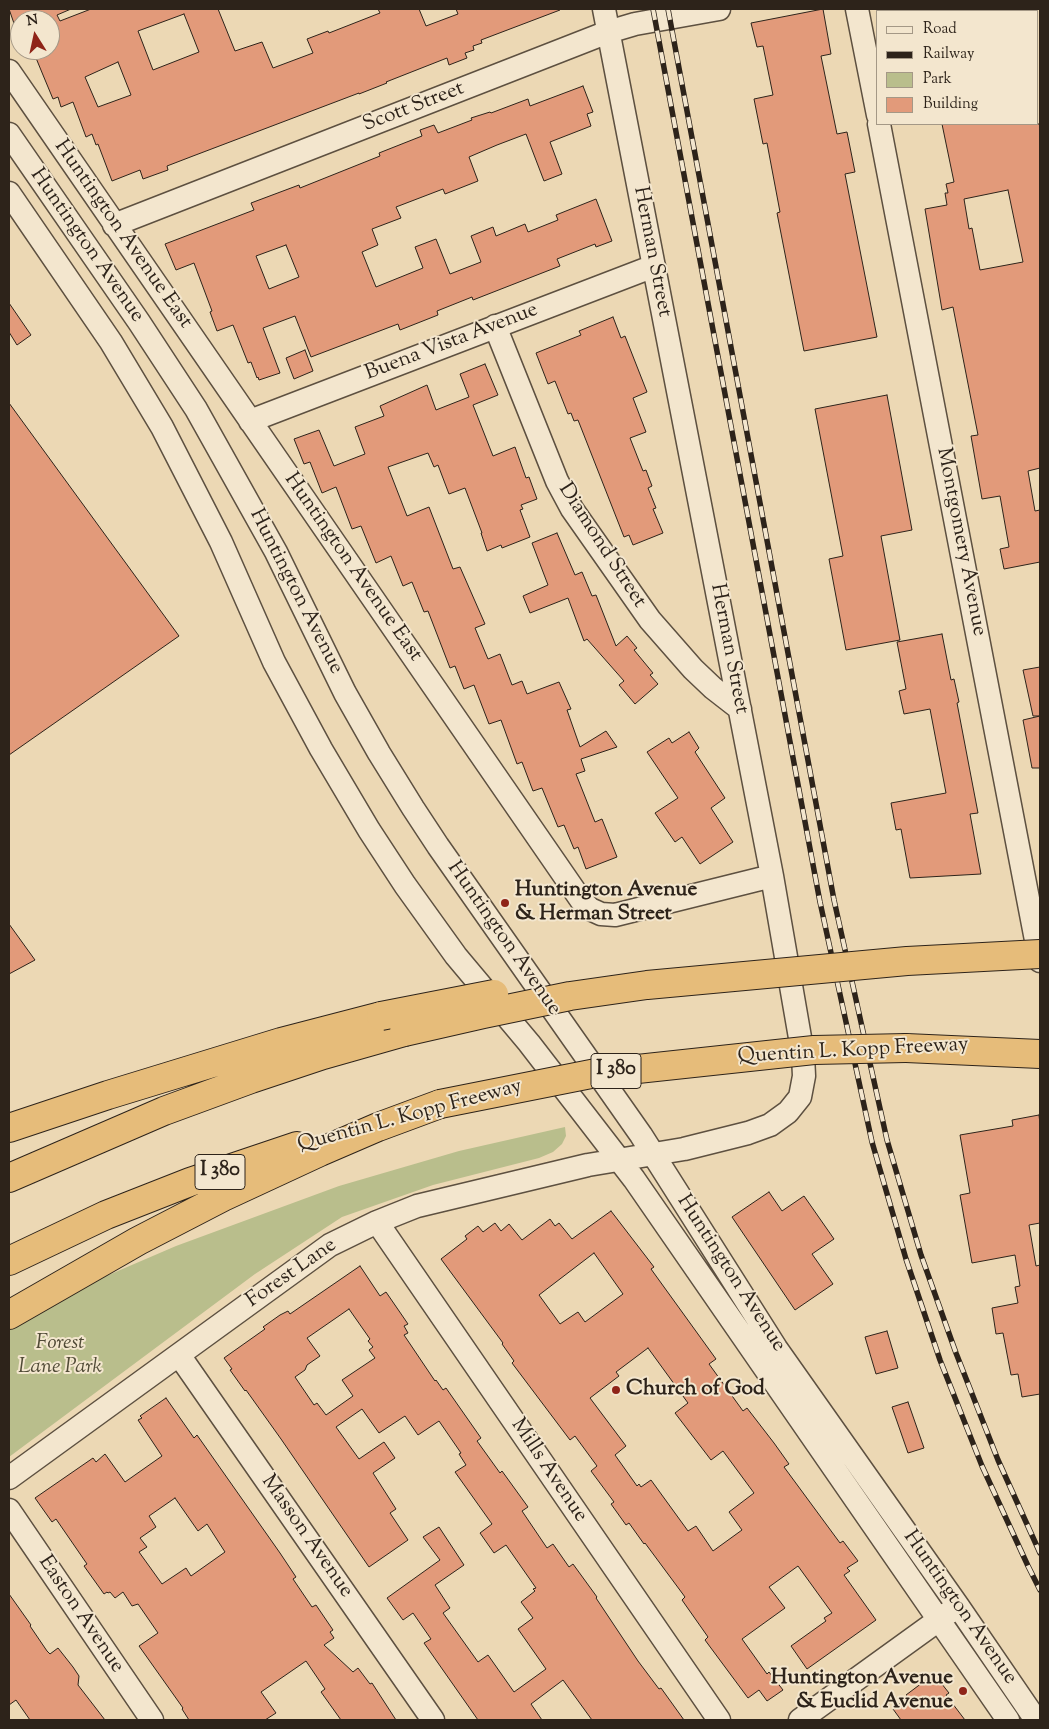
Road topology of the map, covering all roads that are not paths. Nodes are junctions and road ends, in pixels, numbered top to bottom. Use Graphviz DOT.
graph roads {
  1 [pos="604,9"];
  2 [pos="719,9"];
  3 [pos="857,9"];
  4 [pos="608,32"];
  5 [pos="9,72"];
  6 [pos="876,105"];
  7 [pos="879,125"];
  8 [pos="9,134"];
  9 [pos="9,193"];
  10 [pos="114,225"];
  11 [pos="654,266"];
  12 [pos="495,326"];
  13 [pos="250,420"];
  14 [pos="740,709"];
  15 [pos="1032,872"];
  16 [pos="772,876"];
  17 [pos="1040,948"];
  18 [pos="1040,954"];
  19 [pos="907,961"];
  20 [pos="1040,961"];
  21 [pos="757,974"];
  22 [pos="1040,1044"];
  23 [pos="906,1048"];
  24 [pos="1040,1054"];
  25 [pos="440,1104"];
  26 [pos="9,1128"];
  27 [pos="654,1154"];
  28 [pos="618,1160"];
  29 [pos="9,1178"];
  30 [pos="377,1222"];
  31 [pos="9,1261"];
  32 [pos="9,1315"];
  33 [pos="179,1355"];
  34 [pos="9,1478"];
  35 [pos="9,1510"];
  36 [pos="958,1606"];
  37 [pos="939,1620"];
  38 [pos="152,1720"];
  39 [pos="433,1720"];
  40 [pos="719,1720"];
  41 [pos="800,1720"];
  42 [pos="1008,1720"];
  43 [pos="1036,1720"];
  1 -- 4 [label="street, Herman Street"];
  2 -- 4 [label="street, Scott Street"];
  3 -- 6 [label="street"];
  4 -- 10 [label="street, Scott Street"];
  4 -- 11 [label="street, Herman Street"];
  5 -- 10 [label="street, Huntington Avenue East"];
  7 -- 15 [label="street, Montgomery Avenue"];
  8 -- 27 [label="street, Huntington Avenue"];
  9 -- 28 [label="street, Huntington Avenue"];
  10 -- 13 [label="street, Huntington Avenue East"];
  11 -- 12 [label="street, Buena Vista Avenue"];
  11 -- 14 [label="street, Herman Street"];
  12 -- 13 [label="street, Buena Vista Avenue"];
  12 -- 14 [label="street, Diamond Street"];
  13 -- 16 [label="street, Huntington Avenue East"];
  14 -- 16 [label="street, Herman Street"];
  15 -- 20 [label="street, Montgomery Avenue"];
  16 -- 27 [label="street, Herman Street"];
  17 -- 19 [label="highway, bridge"];
  18 -- 19 [label="highway, bridge"];
  19 -- 21 [label="highway, bridge"];
  21 -- 26 [label="highway, bridge"];
  21 -- 29 [label="highway, bridge"];
  22 -- 23 [label="highway, Quentin L. Kopp Freeway / I 380"];
  23 -- 24 [label="highway"];
  23 -- 25 [label="highway, Quentin L. Kopp Freeway / I 380, bridge"];
  25 -- 31 [label="highway, Quentin L. Kopp Freeway / I 380"];
  25 -- 32 [label="highway"];
  27 -- 28 [label="street, Herman Street"];
  27 -- 36 [label="street, Huntington Avenue"];
  28 -- 30 [label="street, Forest Lane"];
  28 -- 37 [label="street, Huntington Avenue"];
  30 -- 33 [label="street, Forest Lane"];
  30 -- 40 [label="street, Mills Avenue"];
  33 -- 34 [label="street, Forest Lane"];
  33 -- 39 [label="street, Masson Avenue"];
  35 -- 38 [label="street, Easton Avenue"];
  36 -- 37 [label="street"];
  36 -- 43 [label="street, Huntington Avenue"];
  37 -- 41 [label="street"];
  37 -- 42 [label="street, Huntington Avenue"];
}
